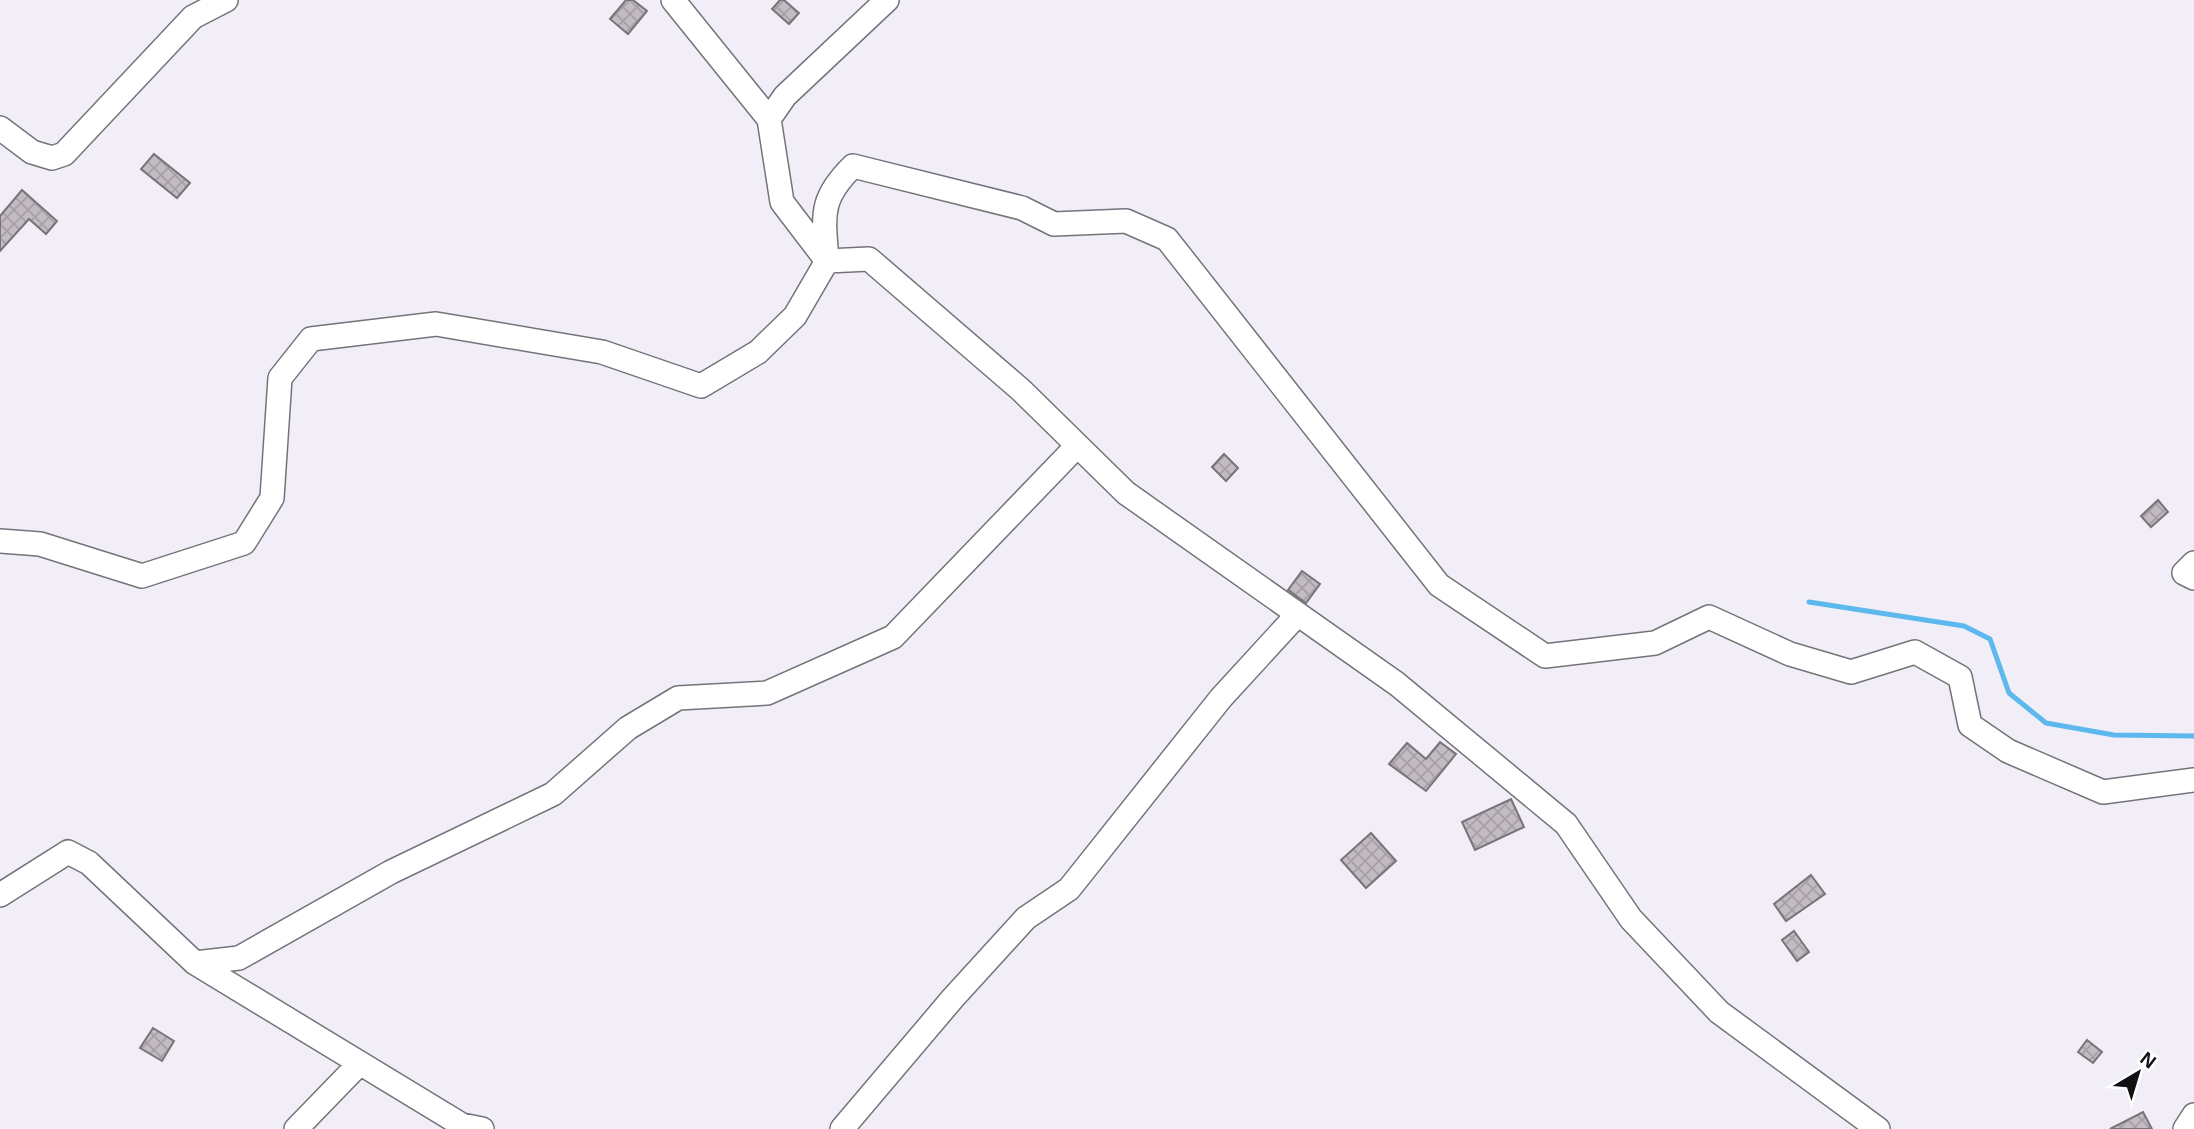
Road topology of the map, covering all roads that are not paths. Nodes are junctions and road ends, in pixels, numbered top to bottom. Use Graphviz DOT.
graph roads {
  1 [pos="226,0"];
  2 [pos="673,0"];
  3 [pos="887,0"];
  4 [pos="769,119"];
  5 [pos="2,132"];
  6 [pos="827,261"];
  7 [pos="1077,446"];
  8 [pos="0,541"];
  9 [pos="2194,563"];
  10 [pos="2194,578"];
  11 [pos="1298,614"];
  12 [pos="2194,780"];
  13 [pos="0,895"];
  14 [pos="195,963"];
  15 [pos="359,1065"];
  16 [pos="2194,1115"];
  17 [pos="296,1129"];
  18 [pos="482,1129"];
  19 [pos="842,1129"];
  20 [pos="1878,1129"];
  21 [pos="2185,1129"];
  1 -- 5 [label="street"];
  2 -- 4 [label="street"];
  3 -- 4 [label="street"];
  4 -- 6 [label="street"];
  6 -- 7 [label="street"];
  6 -- 8 [label="street"];
  6 -- 12 [label="street"];
  7 -- 11 [label="street"];
  7 -- 14 [label="street"];
  9 -- 10 [label="street"];
  11 -- 19 [label="street"];
  11 -- 20 [label="street"];
  13 -- 14 [label="street"];
  14 -- 15 [label="street"];
  15 -- 17 [label="street"];
  15 -- 18 [label="street"];
  16 -- 21 [label="street"];
}
